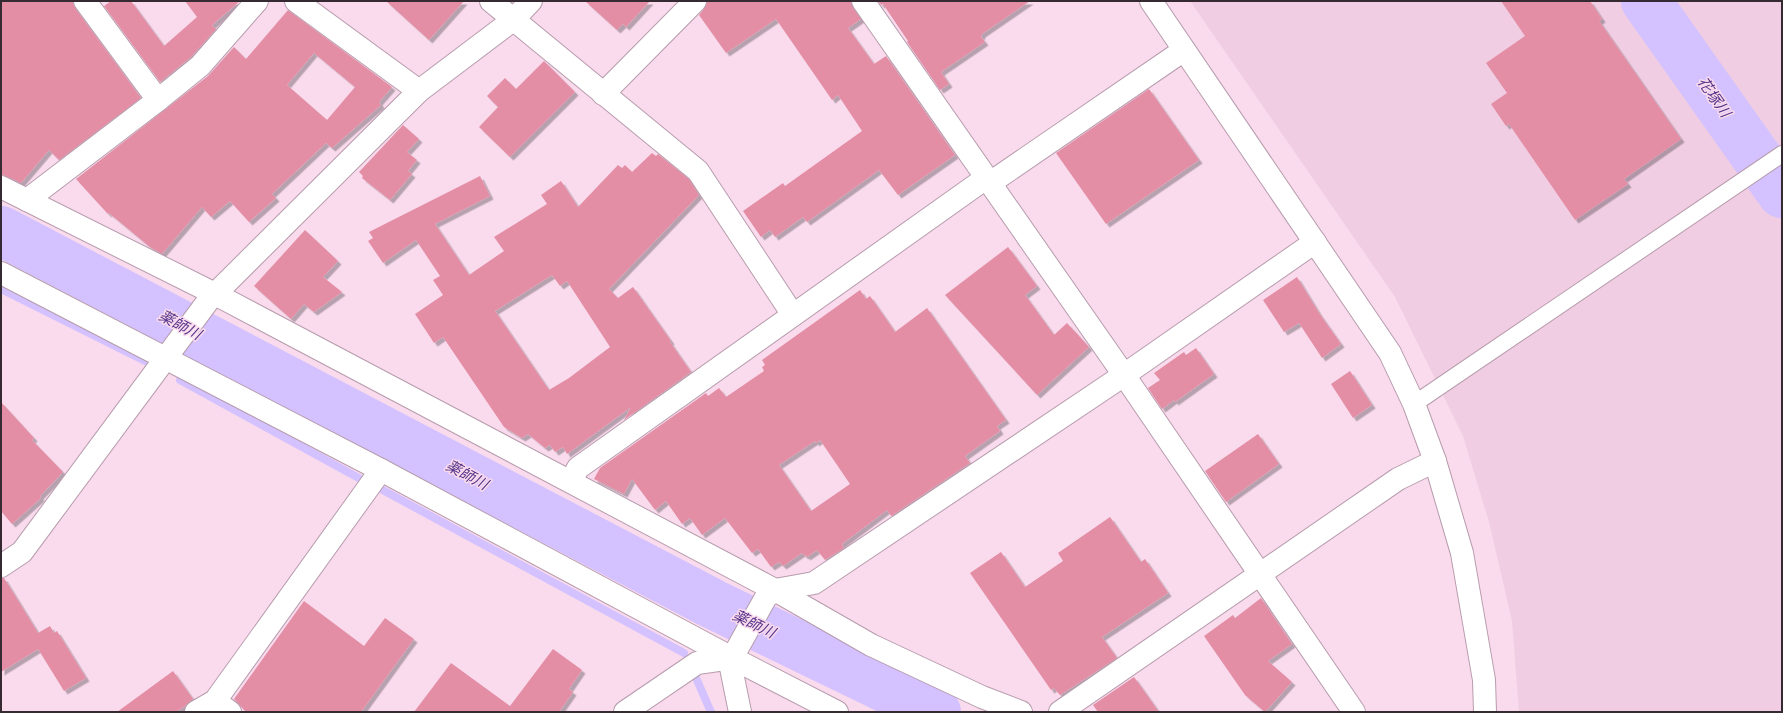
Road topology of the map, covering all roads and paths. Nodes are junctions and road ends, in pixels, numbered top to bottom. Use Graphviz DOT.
graph roads {
  1 [pos="85,1"];
  2 [pos="257,1"];
  3 [pos="296,1"];
  4 [pos="491,1"];
  5 [pos="531,1"];
  6 [pos="696,1"];
  7 [pos="863,1"];
  8 [pos="1151,1"];
  9 [pos="323,8"];
  10 [pos="513,20"];
  11 [pos="1184,50"];
  12 [pos="419,91"];
  13 [pos="603,94"];
  14 [pos="158,100"];
  15 [pos="1782,154"];
  16 [pos="988,181"];
  17 [pos="1,187"];
  18 [pos="27,200"];
  19 [pos="1315,242"];
  20 [pos="1,273"];
  21 [pos="212,298"];
  22 [pos="793,315"];
  23 [pos="165,358"];
  24 [pos="1124,375"];
  25 [pos="1414,404"];
  26 [pos="1435,461"];
  27 [pos="382,470"];
  28 [pos="571,481"];
  29 [pos="1,566"];
  30 [pos="1260,574"];
  31 [pos="771,594"];
  32 [pos="734,654"];
  33 [pos="222,706"];
  34 [pos="196,712"];
  35 [pos="625,712"];
  36 [pos="740,712"];
  37 [pos="837,712"];
  38 [pos="1021,712"];
  39 [pos="1060,712"];
  40 [pos="1354,712"];
  41 [pos="1485,712"];
  1 -- 14 [label="street"];
  2 -- 14 [label="street"];
  3 -- 9 [label="street"];
  4 -- 10 [label="street"];
  5 -- 10 [label="street"];
  6 -- 13 [label="street"];
  7 -- 16 [label="street"];
  8 -- 11 [label="street"];
  9 -- 12 [label="street"];
  10 -- 12 [label="street"];
  10 -- 13 [label="street"];
  11 -- 16 [label="street"];
  11 -- 19 [label="street"];
  12 -- 21 [label="street"];
  13 -- 22 [label="street"];
  14 -- 18 [label="street"];
  15 -- 25 [label="lane"];
  16 -- 22 [label="street"];
  16 -- 24 [label="street"];
  17 -- 18 [label="street"];
  18 -- 21 [label="street"];
  19 -- 24 [label="street"];
  19 -- 25 [label="street"];
  20 -- 23 [label="street"];
  21 -- 23 [label="street"];
  21 -- 28 [label="street"];
  22 -- 28 [label="street"];
  23 -- 27 [label="street"];
  23 -- 29 [label="street"];
  24 -- 30 [label="street"];
  24 -- 31 [label="street"];
  25 -- 26 [label="street"];
  26 -- 30 [label="street"];
  26 -- 41 [label="street"];
  27 -- 32 [label="street"];
  27 -- 33 [label="street"];
  28 -- 31 [label="street"];
  30 -- 39 [label="street"];
  30 -- 40 [label="street"];
  31 -- 32 [label="street"];
  31 -- 38 [label="street"];
  32 -- 35 [label="street"];
  32 -- 36 [label="street"];
  32 -- 37 [label="street"];
  33 -- 34 [label="street"];
}
